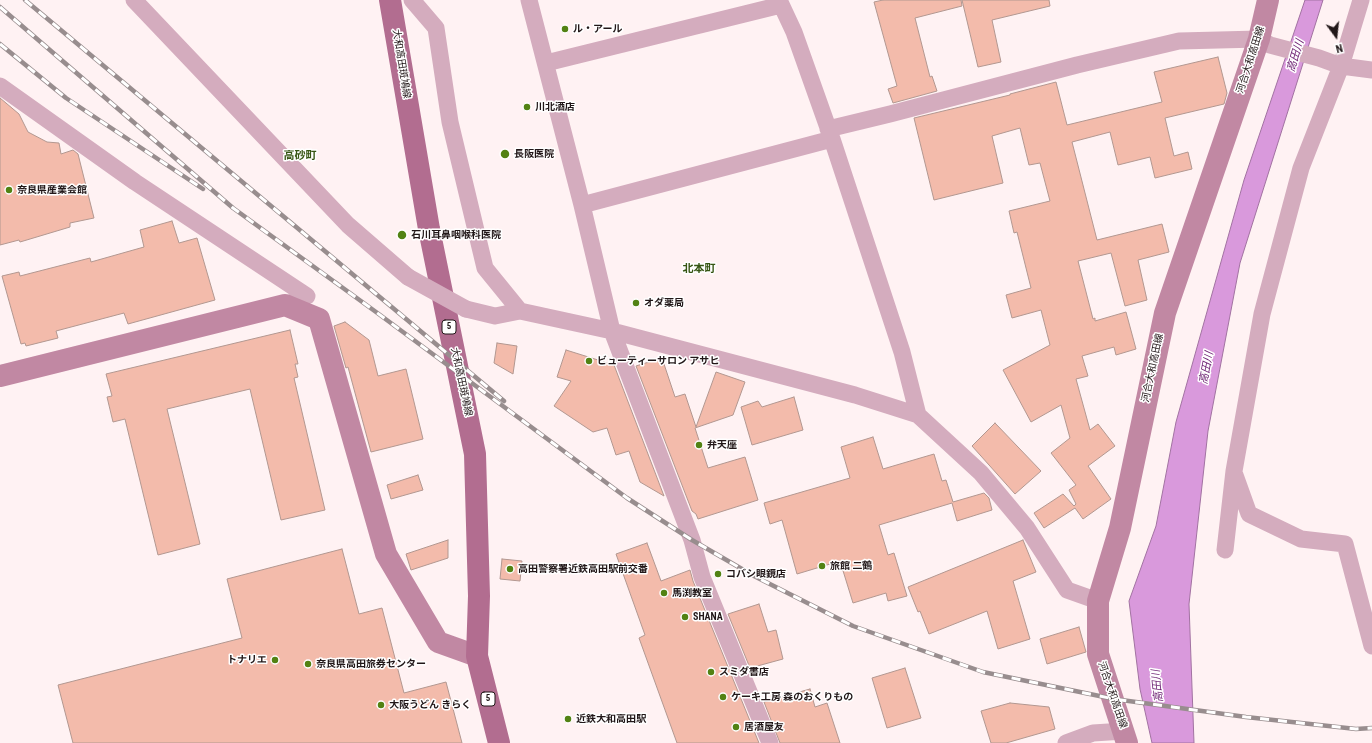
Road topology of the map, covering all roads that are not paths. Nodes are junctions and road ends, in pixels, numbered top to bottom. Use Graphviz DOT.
graph roads {
  1 [pos="134,0"];
  2 [pos="390,0"];
  3 [pos="412,0"];
  4 [pos="529,0"];
  5 [pos="1268,0"];
  6 [pos="1361,0"];
  7 [pos="780,3"];
  8 [pos="1264,42"];
  9 [pos="546,63"];
  10 [pos="1341,66"];
  11 [pos="1372,70"];
  12 [pos="0,86"];
  13 [pos="830,134"];
  14 [pos="582,204"];
  15 [pos="285,305"];
  16 [pos="520,311"];
  17 [pos="612,331"];
  18 [pos="0,376"];
  19 [pos="918,416"];
  20 [pos="1234,471"];
  21 [pos="1225,550"];
  22 [pos="1098,601"];
  23 [pos="1372,646"];
  24 [pos="477,656"];
  25 [pos="1126,737"];
  26 [pos="499,743"];
  27 [pos="770,743"];
  28 [pos="1066,743"];
  1 -- 16 [label="street, bridge"];
  2 -- 24 [label="main road, 大和高田斑鳩線 / 5"];
  3 -- 16 [label="street"];
  4 -- 9 [label="street"];
  5 -- 8 [label="main road, 河合大和高田線"];
  6 -- 10 [label="street"];
  7 -- 9 [label="street"];
  7 -- 13 [label="street"];
  8 -- 10 [label="street"];
  8 -- 13 [label="street"];
  8 -- 22 [label="main road, 河合大和高田線"];
  9 -- 14 [label="street"];
  10 -- 11 [label="street"];
  10 -- 20 [label="street"];
  12 -- 15 [label="street"];
  13 -- 14 [label="street"];
  13 -- 19 [label="street"];
  14 -- 17 [label="street"];
  15 -- 18 [label="main road"];
  15 -- 24 [label="main road"];
  16 -- 17 [label="street"];
  17 -- 19 [label="street"];
  17 -- 27 [label="street"];
  19 -- 22 [label="street"];
  20 -- 21 [label="street"];
  20 -- 23 [label="street"];
  22 -- 25 [label="main road, 河合大和高田線"];
  24 -- 26 [label="main road, 大和高田斑鳩線 / 5"];
  25 -- 28 [label="street"];
}
